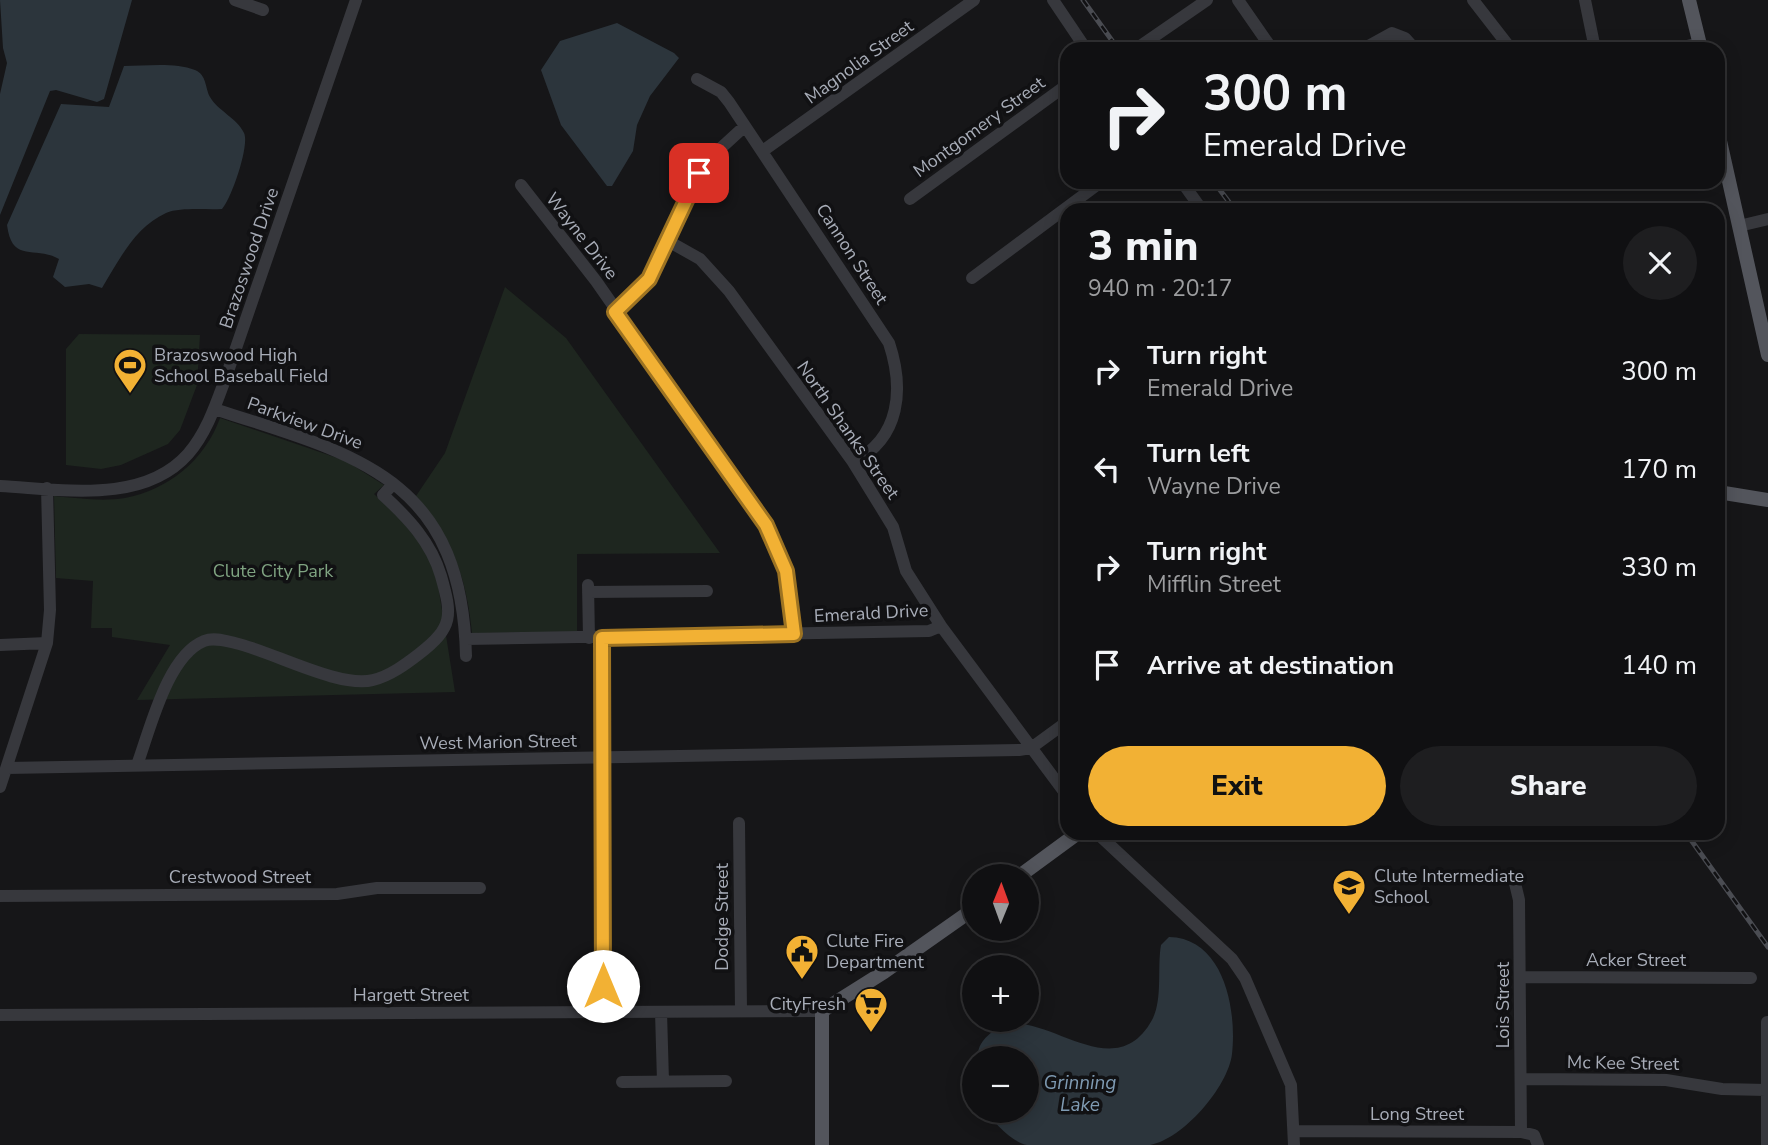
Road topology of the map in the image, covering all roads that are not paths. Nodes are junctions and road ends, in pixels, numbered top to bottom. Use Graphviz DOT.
graph roads {
  1 [pos="235,0"];
  2 [pos="356,0"];
  3 [pos="974,0"];
  4 [pos="1053,0"];
  5 [pos="1207,0"];
  6 [pos="1238,0"];
  7 [pos="1473,0"];
  8 [pos="1585,0"];
  9 [pos="1689,0"];
  10 [pos="263,10"];
  11 [pos="1081,42"];
  12 [pos="1146,42"];
  13 [pos="1267,42"];
  14 [pos="1376,42"];
  15 [pos="1409,42"];
  16 [pos="1506,42"];
  17 [pos="1594,42"];
  18 [pos="1699,42"];
  19 [pos="697,79"];
  20 [pos="1060,90"];
  21 [pos="744,126"];
  22 [pos="764,150"];
  23 [pos="1725,163"];
  24 [pos="521,185"];
  25 [pos="1092,189"];
  26 [pos="910,199"];
  27 [pos="1073,203"];
  28 [pos="1060,213"];
  29 [pos="1768,219"];
  30 [pos="1739,226"];
  31 [pos="668,241"];
  32 [pos="972,278"];
  33 [pos="615,312"];
  34 [pos="1768,355"];
  35 [pos="214,409"];
  36 [pos="853,462"];
  37 [pos="393,484"];
  38 [pos="0,486"];
  39 [pos="47,488"];
  40 [pos="1725,493"];
  41 [pos="1768,500"];
  42 [pos="707,591"];
  43 [pos="941,626"];
  44 [pos="794,634"];
  45 [pos="596,638"];
  46 [pos="466,639"];
  47 [pos="47,643"];
  48 [pos="0,645"];
  49 [pos="466,656"];
  50 [pos="1060,727"];
  51 [pos="1031,748"];
  52 [pos="604,757"];
  53 [pos="137,765"];
  54 [pos="7,768"];
  55 [pos="1060,786"];
  56 [pos="0,787"];
  57 [pos="739,823"];
  58 [pos="1068,840"];
  59 [pos="1104,840"];
  60 [pos="1036,864"];
  61 [pos="1514,879"];
  62 [pos="480,888"];
  63 [pos="0,896"];
  64 [pos="962,917"];
  65 [pos="1520,977"];
  66 [pos="1751,978"];
  67 [pos="822,1011"];
  68 [pos="603,1012"];
  69 [pos="661,1012"];
  70 [pos="741,1012"];
  71 [pos="0,1015"];
  72 [pos="1767,1022"];
  73 [pos="1521,1079"];
  74 [pos="663,1081"];
  75 [pos="726,1081"];
  76 [pos="622,1082"];
  77 [pos="1766,1090"];
  78 [pos="1294,1131"];
  79 [pos="1521,1132"];
  80 [pos="1538,1142"];
  81 [pos="822,1145"];
  82 [pos="1294,1145"];
  83 [pos="1767,1145"];
  1 -- 10 [label="street"];
  2 -- 35 [label="street, Brazoswood Drive"];
  3 -- 22 [label="street, Magnolia Street"];
  4 -- 11 [label="street"];
  5 -- 12 [label="street"];
  6 -- 13 [label="street"];
  7 -- 16 [label="street"];
  8 -- 17 [label="street"];
  9 -- 18 [label="main road"];
  14 -- 15 [label="street"];
  19 -- 21 [label="street, Cannon Street"];
  20 -- 26 [label="street, Montgomery Street"];
  21 -- 22 [label="street, Cannon Street"];
  21 -- 31 [label="street"];
  22 -- 36 [label="street, Cannon Street"];
  23 -- 30 [label="main road"];
  24 -- 33 [label="street, Wayne Drive"];
  25 -- 27 [label="street"];
  28 -- 32 [label="street"];
  29 -- 30 [label="street"];
  30 -- 34 [label="main road"];
  31 -- 33 [label="street"];
  31 -- 36 [label="street, North Shanks Street"];
  33 -- 44 [label="street, Wayne Drive"];
  35 -- 37 [label="street, Parkview Drive"];
  35 -- 39 [label="street, Brazoswood Drive"];
  36 -- 43 [label="street, North Shanks Street"];
  37 -- 46 [label="street, Parkview Drive"];
  37 -- 53 [label="street"];
  38 -- 39 [label="street, Brazoswood Drive"];
  39 -- 47 [label="street"];
  40 -- 41 [label="main road"];
  42 -- 45 [label="street"];
  43 -- 44 [label="street, Emerald Drive"];
  43 -- 51 [label="street, North Shanks Street"];
  44 -- 45 [label="street, Emerald Drive"];
  45 -- 46 [label="street, Emerald Drive"];
  45 -- 52 [label="street"];
  46 -- 49 [label="street, Parkview Drive"];
  47 -- 48 [label="street"];
  47 -- 54 [label="street"];
  50 -- 51 [label="street"];
  51 -- 52 [label="street, West Marion Street"];
  51 -- 55 [label="street, North Shanks Street"];
  52 -- 53 [label="street, West Marion Street"];
  52 -- 68 [label="street"];
  53 -- 54 [label="street, West Marion Street"];
  54 -- 56 [label="street"];
  57 -- 70 [label="street, Dodge Street"];
  58 -- 60 [label="main road"];
  59 -- 78 [label="street"];
  61 -- 65 [label="street, Lois Street"];
  62 -- 63 [label="street, Crestwood Street"];
  64 -- 67 [label="main road"];
  65 -- 66 [label="street, Acker Street"];
  65 -- 73 [label="street, Lois Street"];
  67 -- 70 [label="street, Hargett Street"];
  67 -- 81 [label="main road"];
  68 -- 69 [label="street, Hargett Street"];
  68 -- 71 [label="street, Hargett Street"];
  69 -- 70 [label="street, Hargett Street"];
  69 -- 74 [label="street"];
  72 -- 77 [label="street"];
  73 -- 77 [label="street, Mc Kee Street"];
  73 -- 79 [label="street, Lois Street"];
  74 -- 75 [label="street"];
  74 -- 76 [label="street"];
  77 -- 83 [label="street"];
  78 -- 79 [label="street, Long Street"];
  78 -- 82 [label="street"];
  79 -- 80 [label="street, Long Street"];
}
